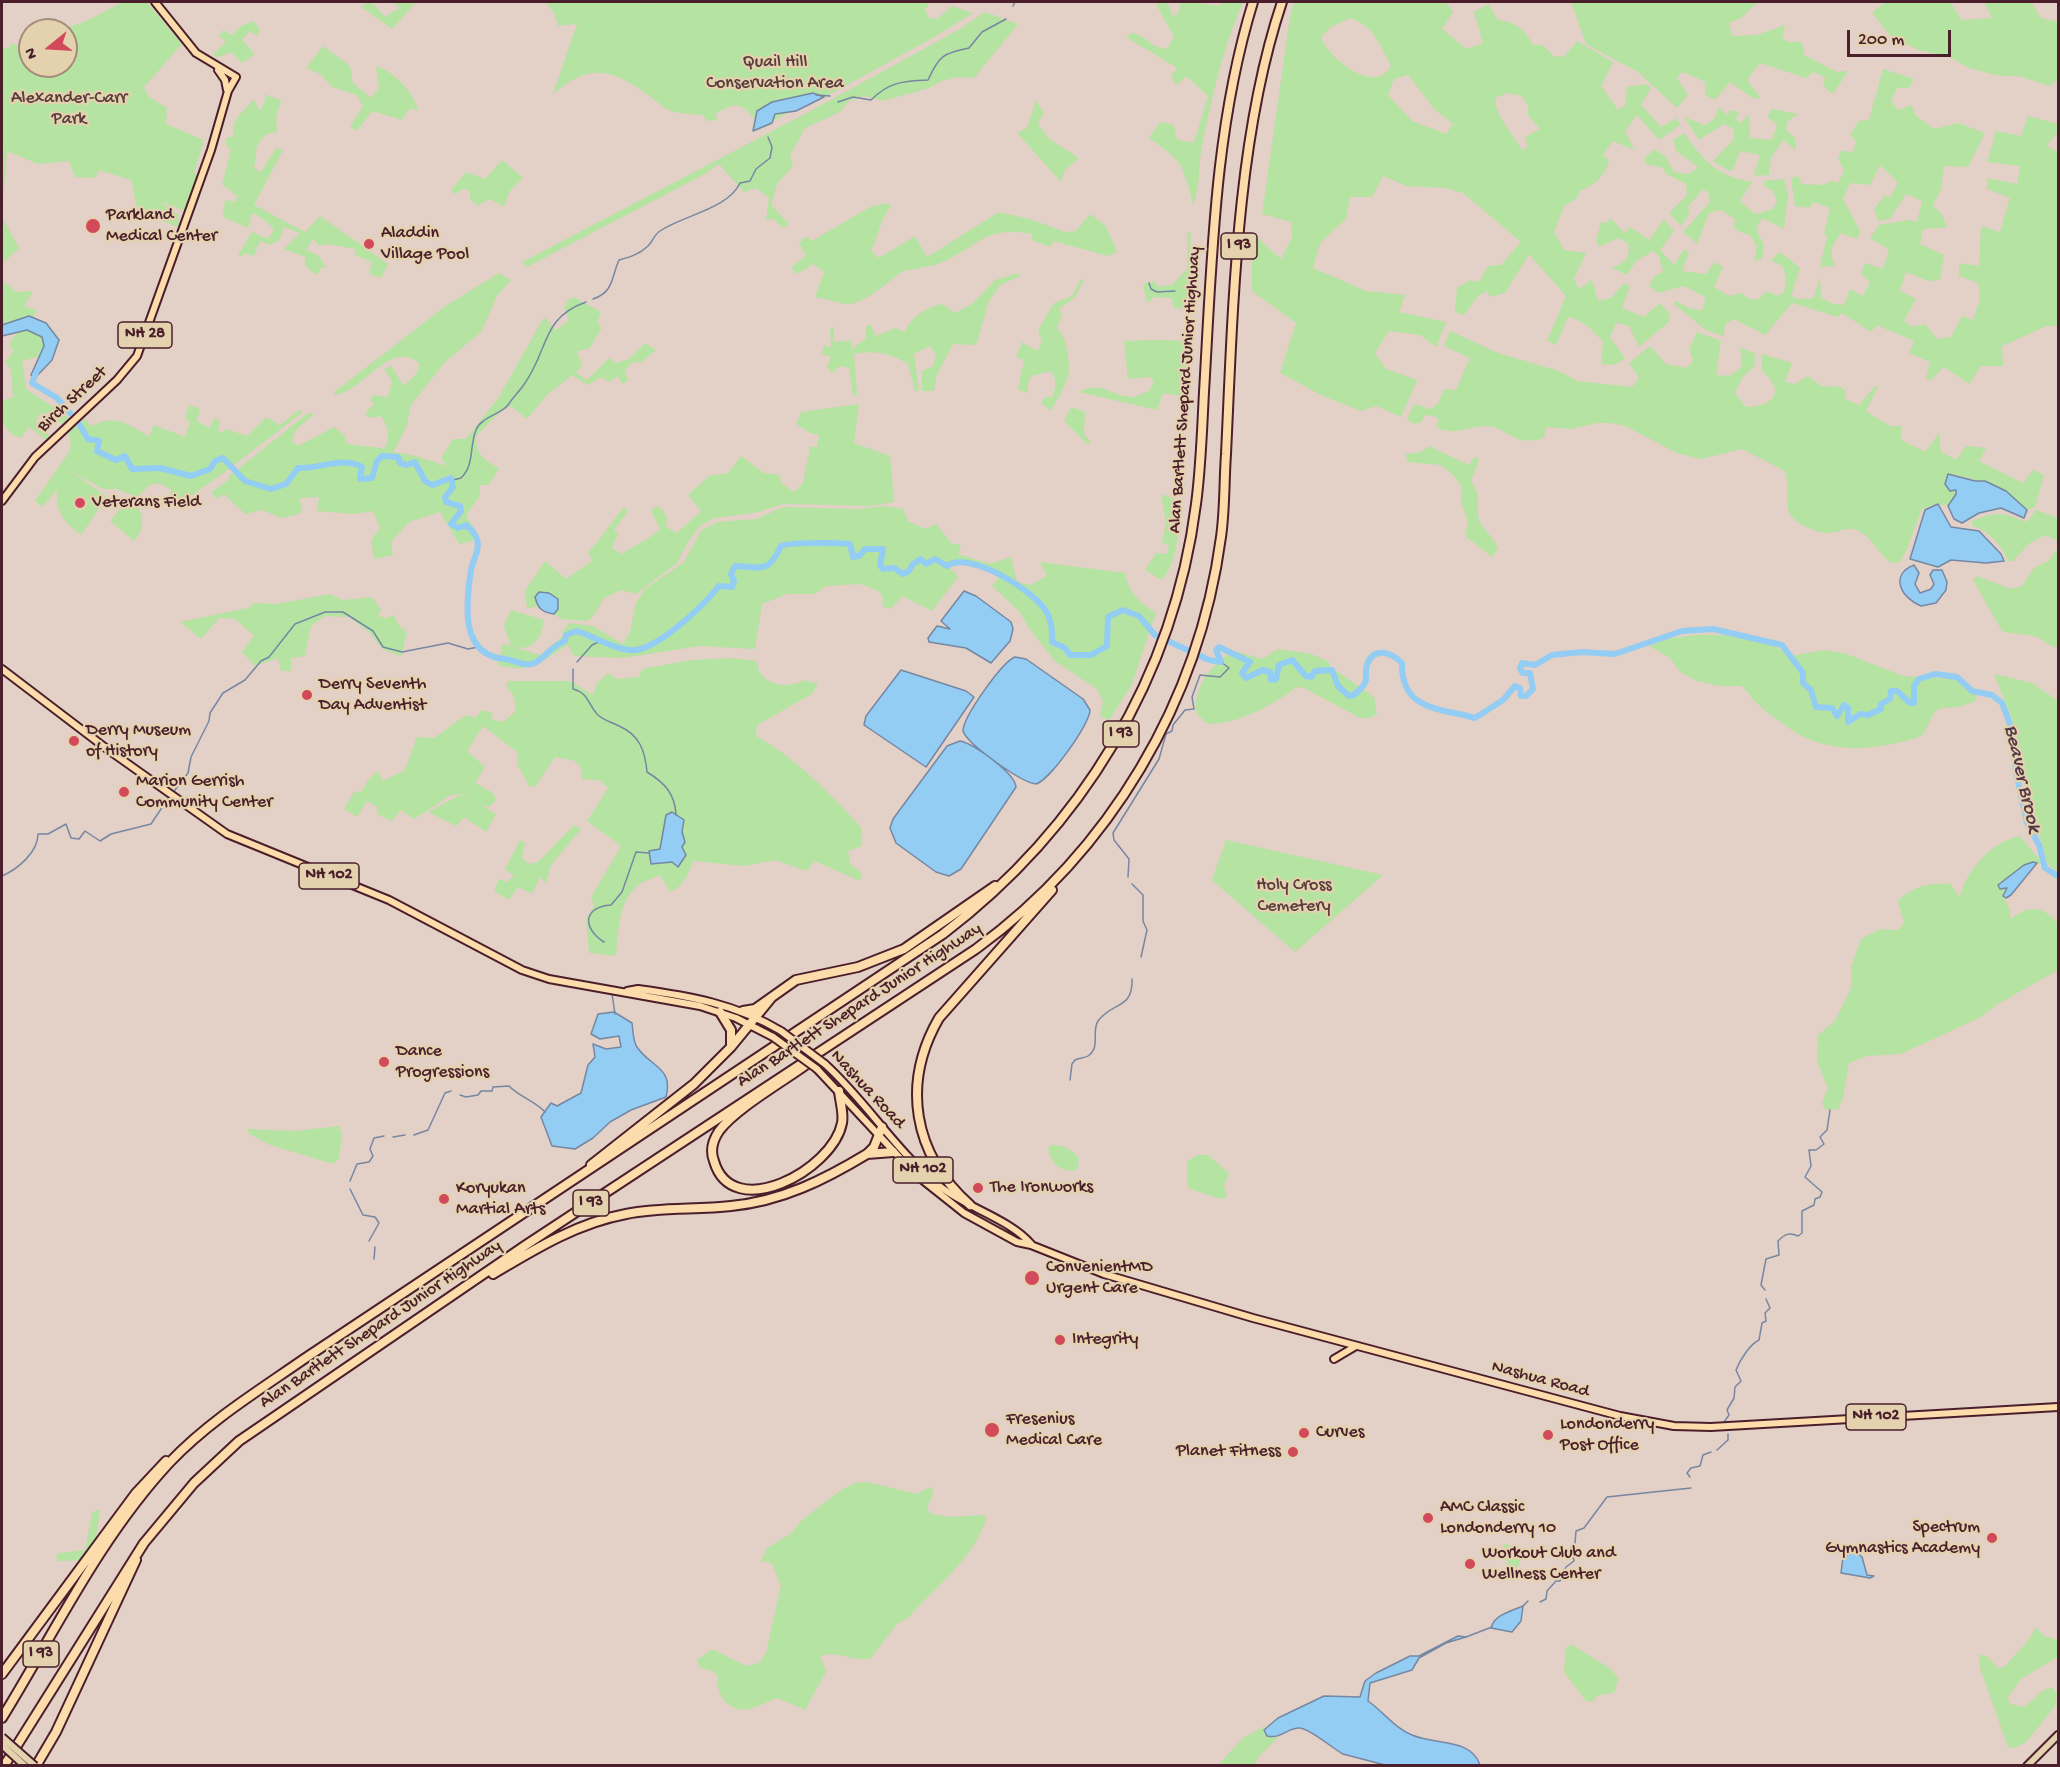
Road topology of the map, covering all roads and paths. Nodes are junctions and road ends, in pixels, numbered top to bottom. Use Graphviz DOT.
graph roads {
  1 [pos="155,2"];
  2 [pos="1253,2"];
  3 [pos="1282,2"];
  4 [pos="214,65"];
  5 [pos="227,94"];
  6 [pos="2,501"];
  7 [pos="2,669"];
  8 [pos="1080,855"];
  9 [pos="1018,870"];
  10 [pos="627,991"];
  11 [pos="773,996"];
  12 [pos="743,1011"];
  13 [pos="720,1012"];
  14 [pos="754,1021"];
  15 [pos="854,1029"];
  16 [pos="731,1047"];
  17 [pos="839,1091"];
  18 [pos="882,1127"];
  19 [pos="878,1137"];
  20 [pos="893,1152"];
  21 [pos="867,1154"];
  22 [pos="552,1196"];
  23 [pos="970,1205"];
  24 [pos="1031,1245"];
  25 [pos="444,1301"];
  26 [pos="1358,1345"];
  27 [pos="1334,1359"];
  28 [pos="2058,1407"];
  29 [pos="183,1451"];
  30 [pos="140,1550"];
  31 [pos="2,1674"];
  32 [pos="2,1718"];
  33 [pos="2058,1735"];
  34 [pos="2,1737"];
  35 [pos="2,1745"];
  36 [pos="4,1766"];
  37 [pos="25,1766"];
  38 [pos="36,1766"];
  39 [pos="2027,1766"];
  1 -- 4 [label="main road, NH 28"];
  2 -- 9 [label="highway, Alan Bartlett Shepard Junior Highway / I 93"];
  3 -- 8 [label="highway, Alan Bartlett Shepard Junior Highway / I 93"];
  4 -- 5 [label="main road, NH 28"];
  4 -- 5 [label="main road, Birch Street / NH 28"];
  5 -- 6 [label="main road, Birch Street / NH 28"];
  7 -- 10 [label="main road, Nashua Road / NH 102"];
  8 -- 15 [label="highway, Alan Bartlett Shepard Junior Highway / I 93"];
  8 -- 23 [label="highway"];
  9 -- 11 [label="highway"];
  9 -- 22 [label="highway, Alan Bartlett Shepard Junior Highway / I 93"];
  10 -- 12 [label="main road, Nashua Road / NH 102"];
  10 -- 13 [label="main road, Nashua Road / NH 102"];
  11 -- 12 [label="highway"];
  11 -- 14 [label="highway"];
  12 -- 14 [label="main road, Nashua Road / NH 102"];
  13 -- 14 [label="main road, Nashua Road / NH 102"];
  13 -- 16 [label="highway"];
  14 -- 16 [label="highway"];
  14 -- 17 [label="main road, Nashua Road / NH 102, bridge"];
  14 -- 18 [label="main road, Nashua Road / NH 102, bridge"];
  15 -- 17 [label="highway"];
  15 -- 25 [label="highway, Alan Bartlett Shepard Junior Highway / I 93"];
  16 -- 22 [label="highway"];
  17 -- 19 [label="main road, Nashua Road / NH 102"];
  18 -- 19 [label="highway"];
  18 -- 23 [label="main road, Nashua Road / NH 102"];
  19 -- 20 [label="main road, Nashua Road / NH 102"];
  19 -- 21 [label="highway"];
  20 -- 21 [label="highway"];
  20 -- 24 [label="main road, Nashua Road / NH 102"];
  21 -- 25 [label="highway"];
  22 -- 29 [label="highway, Alan Bartlett Shepard Junior Highway / I 93"];
  23 -- 24 [label="main road, Nashua Road / NH 102"];
  24 -- 26 [label="main road, Nashua Road / NH 102"];
  25 -- 30 [label="highway, Alan Bartlett Shepard Junior Highway / I 93"];
  26 -- 27 [label="main road"];
  26 -- 28 [label="main road, Nashua Road / NH 102"];
  29 -- 31 [label="highway"];
  29 -- 32 [label="highway, Alan Bartlett Shepard Junior Highway / I 93"];
  30 -- 36 [label="highway, Alan Bartlett Shepard Junior Highway / I 93"];
  30 -- 38 [label="highway"];
  33 -- 39 [label="main road"];
  34 -- 38 [label="main road, bridge"];
  35 -- 37 [label="main road, bridge"];
}
